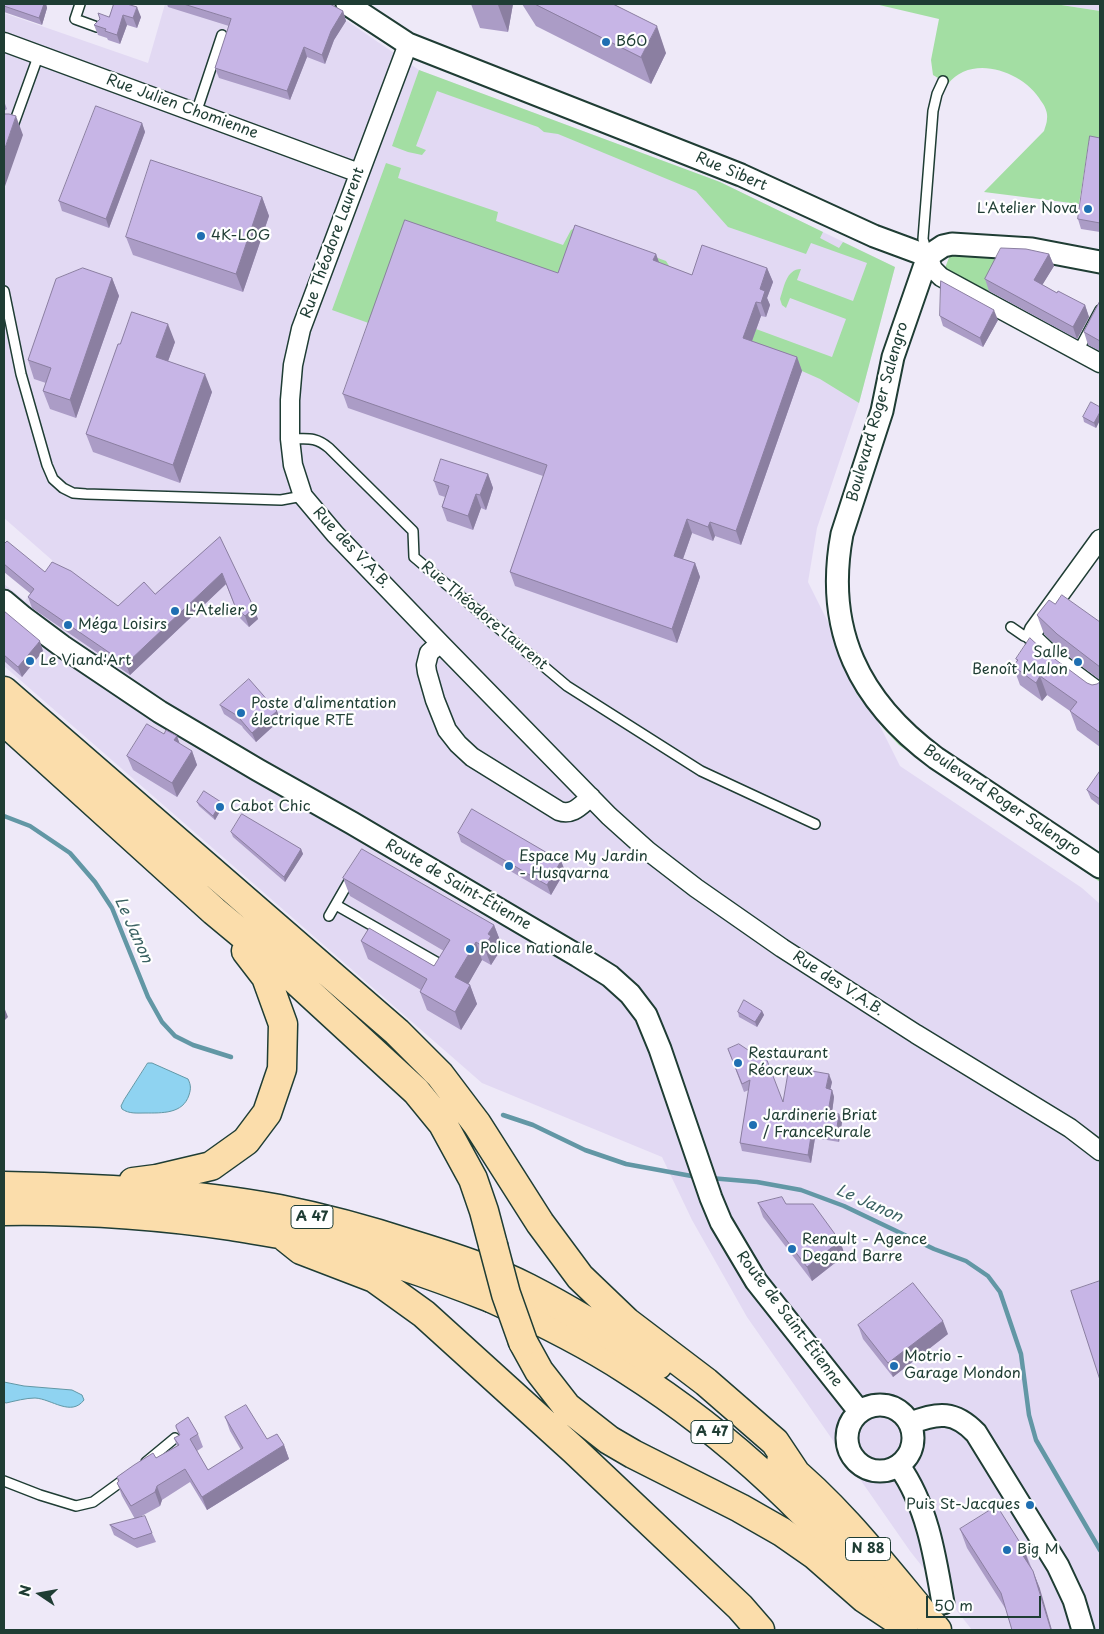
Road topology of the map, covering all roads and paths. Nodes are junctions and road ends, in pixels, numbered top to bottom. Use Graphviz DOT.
graph roads {
  1 [pos="80,4"];
  2 [pos="359,7"];
  3 [pos="97,27"];
  4 [pos="222,35"];
  5 [pos="4,42"];
  6 [pos="408,44"];
  7 [pos="39,54"];
  8 [pos="943,81"];
  9 [pos="196,112"];
  10 [pos="13,127"];
  11 [pos="359,173"];
  12 [pos="928,256"];
  13 [pos="1100,262"];
  14 [pos="4,291"];
  15 [pos="1100,310"];
  16 [pos="1078,351"];
  17 [pos="1100,363"];
  18 [pos="290,438"];
  19 [pos="303,496"];
  20 [pos="1100,540"];
  21 [pos="4,602"];
  22 [pos="1011,627"];
  23 [pos="1034,640"];
  24 [pos="440,643"];
  25 [pos="4,691"];
  26 [pos="1100,693"];
  27 [pos="4,720"];
  28 [pos="591,798"];
  29 [pos="815,824"];
  30 [pos="1100,867"];
  31 [pos="356,868"];
  32 [pos="336,905"];
  33 [pos="214,911"];
  34 [pos="329,916"];
  35 [pos="438,963"];
  36 [pos="1100,1151"];
  37 [pos="4,1186"];
  38 [pos="88,1188"];
  39 [pos="4,1211"];
  40 [pos="281,1234"];
  41 [pos="859,1411"];
  42 [pos="911,1423"];
  43 [pos="175,1438"];
  44 [pos="898,1466"];
  45 [pos="795,1472"];
  46 [pos="4,1481"];
  47 [pos="943,1603"];
  48 [pos="899,1624"];
  49 [pos="760,1630"];
  50 [pos="937,1630"];
  51 [pos="1083,1630"];
  1 -- 3 [label="lane"];
  2 -- 6 [label="street, Rue Sibert"];
  4 -- 9 [label="lane"];
  5 -- 7 [label="street, Rue Julien Chomienne"];
  6 -- 11 [label="street, Rue Théodore Laurent"];
  6 -- 12 [label="street, Rue Sibert"];
  7 -- 9 [label="street, Rue Julien Chomienne"];
  7 -- 10 [label="lane"];
  8 -- 12 [label="lane"];
  9 -- 11 [label="street, Rue Julien Chomienne"];
  11 -- 18 [label="street, Rue Théodore Laurent"];
  12 -- 13 [label="street"];
  12 -- 16 [label="street"];
  12 -- 30 [label="street, Boulevard Roger Salengro"];
  14 -- 19 [label="lane"];
  15 -- 16 [label="lane"];
  16 -- 17 [label="street"];
  18 -- 19 [label="street, Rue des V.A.B."];
  18 -- 29 [label="lane, Rue Théodore Laurent"];
  19 -- 24 [label="street, Rue des V.A.B."];
  20 -- 23 [label="street"];
  21 -- 41 [label="street, Route de Saint-Étienne"];
  22 -- 23 [label="lane"];
  23 -- 26 [label="street"];
  24 -- 28 [label="street, Rue des V.A.B."];
  24 -- 28 [label="street"];
  25 -- 45 [label="highway, N 88"];
  27 -- 33 [label="highway"];
  28 -- 36 [label="street, Rue des V.A.B."];
  31 -- 32 [label="lane"];
  32 -- 34 [label="lane"];
  32 -- 35 [label="lane"];
  33 -- 38 [label="highway"];
  33 -- 48 [label="highway, bridge"];
  37 -- 38 [label="highway, A 47"];
  38 -- 45 [label="highway, A 47"];
  39 -- 40 [label="highway, A 47"];
  40 -- 48 [label="highway, A 47"];
  40 -- 49 [label="highway"];
  41 -- 42 [label="street"];
  41 -- 44 [label="street"];
  42 -- 44 [label="street"];
  42 -- 51 [label="street"];
  43 -- 46 [label="lane"];
  44 -- 47 [label="street"];
  45 -- 50 [label="highway, N 88"];
}
